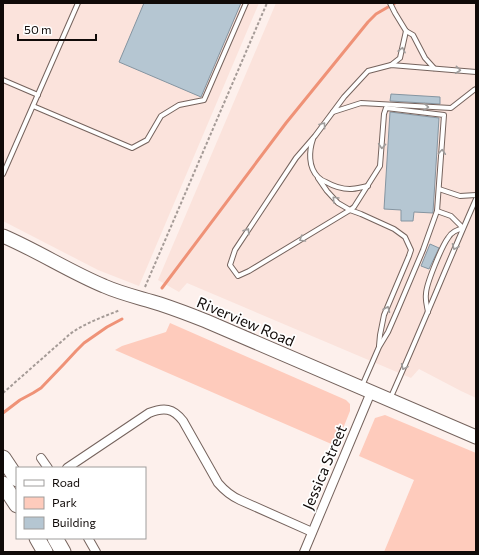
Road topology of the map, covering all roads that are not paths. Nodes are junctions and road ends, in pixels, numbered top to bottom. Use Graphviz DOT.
graph roads {
  1 [pos="78,3"];
  2 [pos="246,3"];
  3 [pos="390,3"];
  4 [pos="406,31"];
  5 [pos="391,65"];
  6 [pos="434,68"];
  7 [pos="476,72"];
  8 [pos="3,80"];
  9 [pos="476,89"];
  10 [pos="38,95"];
  11 [pos="33,106"];
  12 [pos="333,112"];
  13 [pos="315,136"];
  14 [pos="3,174"];
  15 [pos="318,178"];
  16 [pos="368,186"];
  17 [pos="439,189"];
  18 [pos="476,195"];
  19 [pos="476,199"];
  20 [pos="350,210"];
  21 [pos="438,211"];
  22 [pos="463,228"];
  23 [pos="3,236"];
  24 [pos="428,313"];
  25 [pos="379,347"];
  26 [pos="366,390"];
  27 [pos="390,400"];
  28 [pos="476,437"];
  29 [pos="3,458"];
  30 [pos="41,458"];
  31 [pos="47,467"];
  32 [pos="68,467"];
  33 [pos="16,477"];
  34 [pos="3,484"];
  35 [pos="16,504"];
  36 [pos="312,532"];
  37 [pos="38,539"];
  38 [pos="56,539"];
  39 [pos="89,539"];
  40 [pos="45,552"];
  41 [pos="64,552"];
  42 [pos="96,552"];
  43 [pos="304,552"];
  1 -- 10 [label="lane"];
  2 -- 11 [label="lane"];
  3 -- 4 [label="lane"];
  5 -- 4 [label="lane, one-way"];
  4 -- 6 [label="lane"];
  5 -- 6 [label="lane"];
  5 -- 12 [label="lane"];
  6 -- 7 [label="lane, one-way"];
  8 -- 10 [label="lane"];
  12 -- 9 [label="lane, one-way"];
  10 -- 11 [label="lane"];
  11 -- 14 [label="lane"];
  13 -- 12 [label="lane, one-way"];
  13 -- 15 [label="lane"];
  20 -- 13 [label="lane, one-way"];
  15 -- 16 [label="lane"];
  20 -- 15 [label="lane, one-way"];
  17 -- 16 [label="lane, one-way"];
  16 -- 20 [label="lane"];
  17 -- 18 [label="lane"];
  17 -- 21 [label="lane"];
  19 -- 22 [label="lane"];
  25 -- 20 [label="lane, one-way"];
  21 -- 22 [label="lane"];
  21 -- 25 [label="lane"];
  22 -- 24 [label="lane, one-way"];
  22 -- 24 [label="lane"];
  23 -- 26 [label="main road, Riverview Road"];
  24 -- 27 [label="lane, one-way"];
  25 -- 26 [label="lane"];
  26 -- 27 [label="main road, Riverview Road"];
  26 -- 36 [label="street, Jessica Street"];
  27 -- 28 [label="main road, Riverview Road"];
  29 -- 33 [label="highway"];
  30 -- 31 [label="street"];
  32 -- 36 [label="street"];
  34 -- 35 [label="highway"];
  36 -- 43 [label="street, Jessica Street"];
  37 -- 40 [label="highway"];
  38 -- 41 [label="highway"];
  39 -- 42 [label="street"];
}
